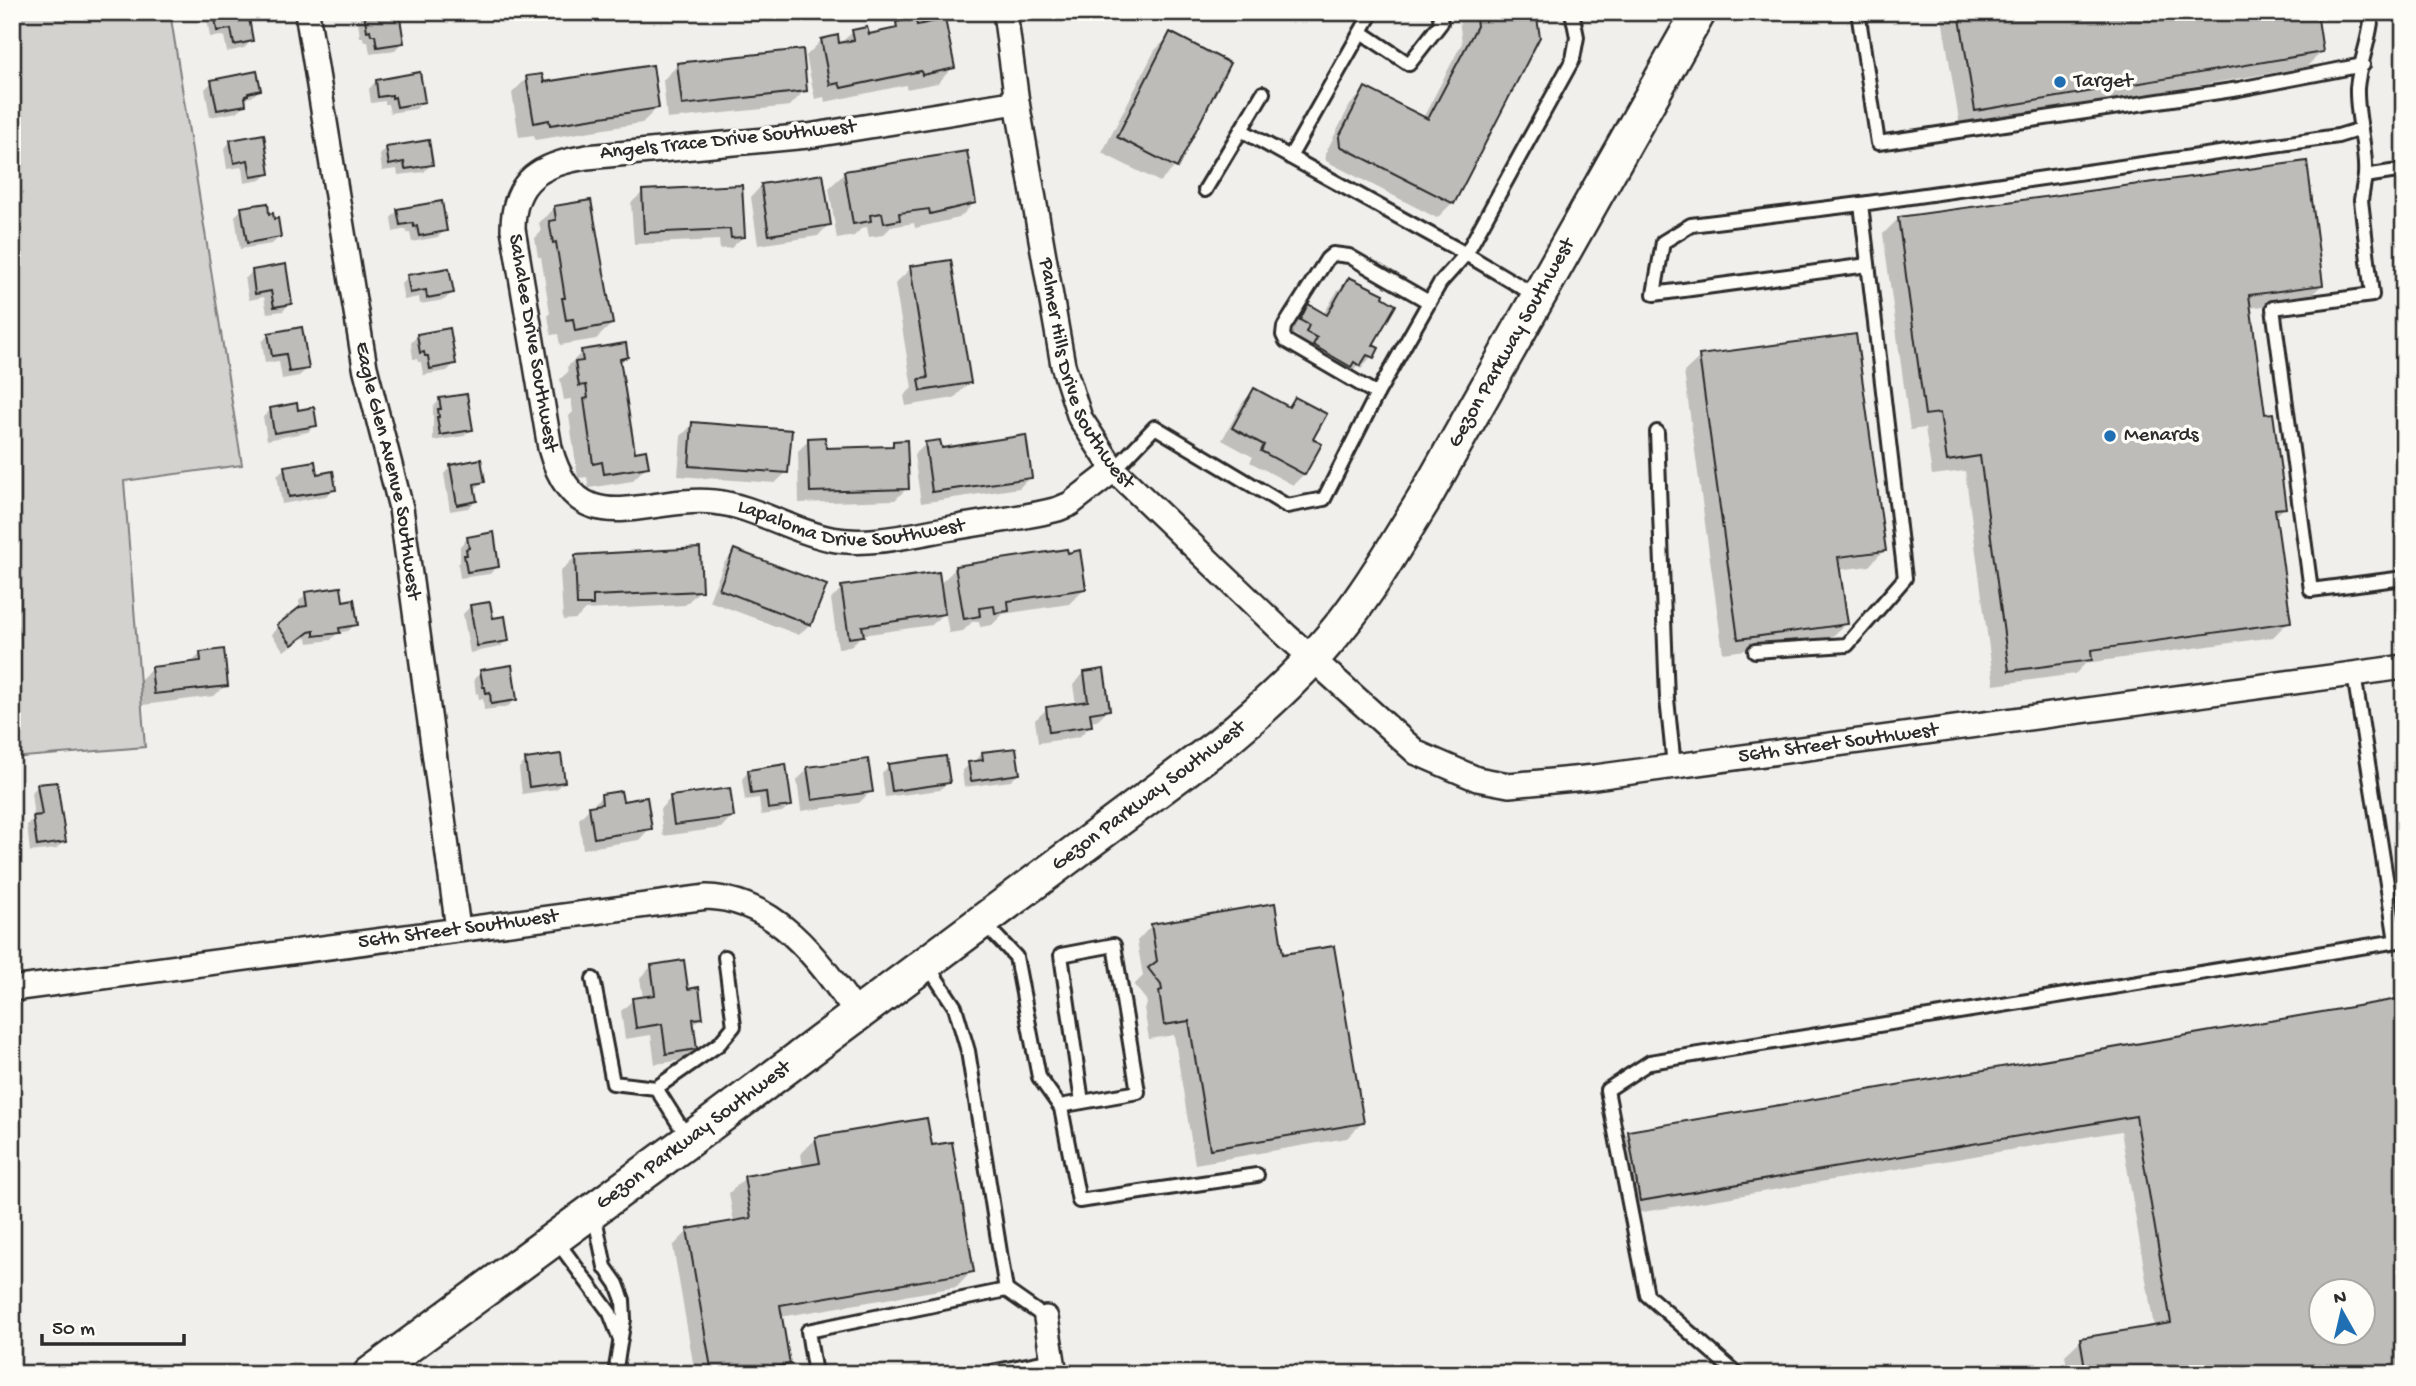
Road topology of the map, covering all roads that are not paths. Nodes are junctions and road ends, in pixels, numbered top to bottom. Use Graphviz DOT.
graph roads {
  1 [pos="307,12"];
  2 [pos="1005,12"];
  3 [pos="1372,12"];
  4 [pos="1440,12"];
  5 [pos="1572,12"];
  6 [pos="1699,12"];
  7 [pos="1858,12"];
  8 [pos="2372,12"];
  9 [pos="1361,32"];
  10 [pos="2362,65"];
  11 [pos="1263,93"];
  12 [pos="1017,102"];
  13 [pos="1241,130"];
  14 [pos="2361,130"];
  15 [pos="1290,157"];
  16 [pos="2404,170"];
  17 [pos="2365,176"];
  18 [pos="527,182"];
  19 [pos="1205,190"];
  20 [pos="1861,204"];
  21 [pos="1465,254"];
  22 [pos="1868,265"];
  23 [pos="1538,297"];
  24 [pos="1429,302"];
  25 [pos="1377,394"];
  26 [pos="1657,432"];
  27 [pos="1114,470"];
  28 [pos="579,499"];
  29 [pos="2404,578"];
  30 [pos="1755,651"];
  31 [pos="1313,657"];
  32 [pos="2404,667"];
  33 [pos="2354,674"];
  34 [pos="1674,766"];
  35 [pos="981,921"];
  36 [pos="458,929"];
  37 [pos="2400,941"];
  38 [pos="725,957"];
  39 [pos="926,962"];
  40 [pos="593,979"];
  41 [pos="12,989"];
  42 [pos="857,1014"];
  43 [pos="656,1088"];
  44 [pos="1082,1102"];
  45 [pos="1060,1106"];
  46 [pos="689,1140"];
  47 [pos="1257,1175"];
  48 [pos="593,1211"];
  49 [pos="555,1239"];
  50 [pos="1006,1290"];
  51 [pos="1046,1318"];
  52 [pos="620,1339"];
  53 [pos="1054,1367"];
  54 [pos="370,1374"];
  55 [pos="615,1374"];
  56 [pos="815,1374"];
  57 [pos="981,1374"];
  58 [pos="1737,1374"];
  1 -- 36 [label="street, Eagle Glen Avenue Southwest"];
  2 -- 12 [label="street, Palmer Hills Drive Southwest"];
  3 -- 9 [label="lane"];
  4 -- 9 [label="lane"];
  5 -- 21 [label="lane"];
  6 -- 23 [label="main road, Gezon Parkway Southwest"];
  7 -- 10 [label="lane"];
  8 -- 10 [label="lane"];
  9 -- 15 [label="lane"];
  10 -- 14 [label="lane"];
  11 -- 13 [label="lane"];
  12 -- 18 [label="street, Angels Trace Drive Southwest"];
  12 -- 27 [label="street, Palmer Hills Drive Southwest"];
  13 -- 15 [label="lane"];
  13 -- 19 [label="lane"];
  14 -- 17 [label="lane"];
  14 -- 20 [label="lane"];
  15 -- 21 [label="lane"];
  16 -- 17 [label="lane"];
  17 -- 29 [label="lane"];
  18 -- 28 [label="street, Sahalee Drive Southwest"];
  20 -- 22 [label="lane"];
  20 -- 22 [label="lane"];
  21 -- 23 [label="lane"];
  21 -- 24 [label="lane"];
  22 -- 30 [label="lane"];
  23 -- 31 [label="main road, Gezon Parkway Southwest"];
  24 -- 25 [label="lane"];
  24 -- 25 [label="lane"];
  25 -- 27 [label="lane"];
  26 -- 34 [label="lane"];
  27 -- 28 [label="street, Lapaloma Drive Southwest"];
  27 -- 31 [label="street, Palmer Hills Drive Southwest"];
  31 -- 34 [label="street, 56th Street Southwest"];
  31 -- 35 [label="main road, Gezon Parkway Southwest"];
  32 -- 33 [label="street, 56th Street Southwest"];
  33 -- 34 [label="street, 56th Street Southwest"];
  33 -- 37 [label="lane"];
  35 -- 39 [label="main road, Gezon Parkway Southwest"];
  35 -- 45 [label="lane"];
  36 -- 41 [label="street, 56th Street Southwest"];
  36 -- 42 [label="street, 56th Street Southwest"];
  37 -- 58 [label="lane"];
  38 -- 43 [label="lane"];
  39 -- 42 [label="main road, Gezon Parkway Southwest"];
  39 -- 50 [label="lane"];
  40 -- 43 [label="lane"];
  42 -- 46 [label="main road, Gezon Parkway Southwest"];
  43 -- 46 [label="lane"];
  44 -- 44 [label="lane"];
  44 -- 45 [label="lane"];
  45 -- 47 [label="lane"];
  46 -- 48 [label="main road, Gezon Parkway Southwest"];
  48 -- 49 [label="main road, Gezon Parkway Southwest"];
  48 -- 52 [label="lane"];
  49 -- 52 [label="lane"];
  49 -- 54 [label="main road, Gezon Parkway Southwest"];
  50 -- 51 [label="lane"];
  50 -- 56 [label="lane"];
  51 -- 53 [label="street"];
  52 -- 55 [label="lane"];
  53 -- 57 [label="lane"];
}
